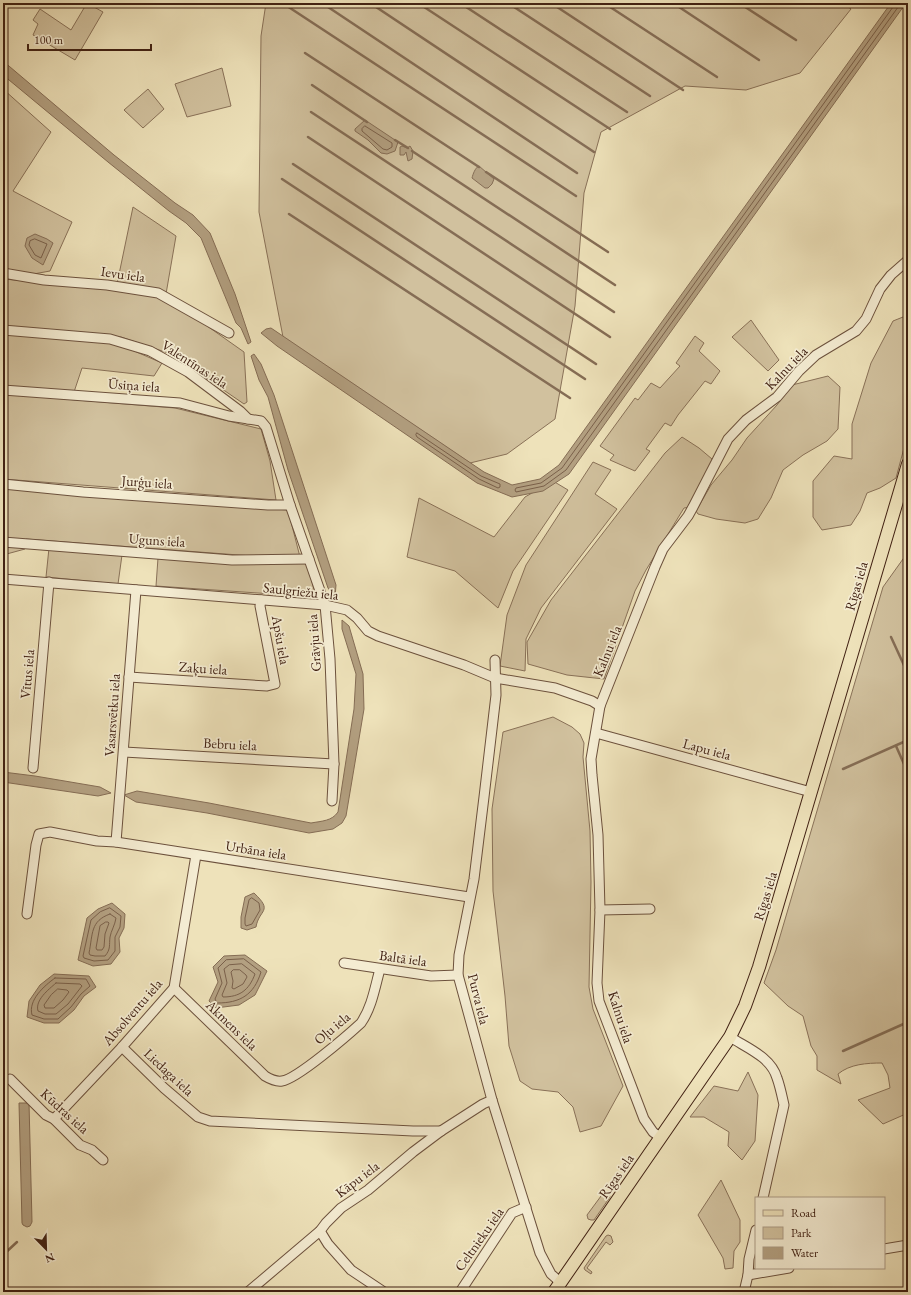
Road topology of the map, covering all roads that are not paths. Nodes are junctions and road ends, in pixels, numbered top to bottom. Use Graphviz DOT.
graph roads {
  1 [pos="908,260"];
  2 [pos="3,273"];
  3 [pos="3,330"];
  4 [pos="229,333"];
  5 [pos="3,390"];
  6 [pos="248,419"];
  7 [pos="261,421"];
  8 [pos="908,464"];
  9 [pos="3,484"];
  10 [pos="290,505"];
  11 [pos="3,542"];
  12 [pos="309,559"];
  13 [pos="3,579"];
  14 [pos="49,582"];
  15 [pos="136,590"];
  16 [pos="261,600"];
  17 [pos="325,605"];
  18 [pos="495,660"];
  19 [pos="129,677"];
  20 [pos="495,678"];
  21 [pos="275,684"];
  22 [pos="600,706"];
  23 [pos="596,733"];
  24 [pos="124,752"];
  25 [pos="334,764"];
  26 [pos="34,768"];
  27 [pos="811,792"];
  28 [pos="332,801"];
  29 [pos="116,842"];
  30 [pos="196,855"];
  31 [pos="469,897"];
  32 [pos="650,909"];
  33 [pos="600,910"];
  34 [pos="27,914"];
  35 [pos="344,962"];
  36 [pos="380,969"];
  37 [pos="458,975"];
  38 [pos="174,988"];
  39 [pos="730,1037"];
  40 [pos="122,1047"];
  41 [pos="10,1079"];
  42 [pos="272,1080"];
  43 [pos="492,1100"];
  44 [pos="54,1119"];
  45 [pos="441,1131"];
  46 [pos="661,1138"];
  47 [pos="103,1160"];
  48 [pos="763,1197"];
  49 [pos="526,1207"];
  50 [pos="320,1231"];
  51 [pos="755,1234"];
  52 [pos="908,1245"];
  53 [pos="885,1249"];
  54 [pos="784,1269"];
  55 [pos="748,1276"];
  56 [pos="557,1287"];
  57 [pos="248,1292"];
  58 [pos="384,1292"];
  59 [pos="460,1292"];
  60 [pos="744,1292"];
  1 -- 22 [label="street, Kalnu iela"];
  2 -- 4 [label="street, Ievu iela"];
  3 -- 6 [label="street, Valentīnas iela"];
  5 -- 6 [label="street, Ūsiņa iela"];
  6 -- 7 [label="street, Ūsiņa iela"];
  7 -- 10 [label="street, Grāvju iela"];
  8 -- 27 [label="main road, Rīgas iela"];
  9 -- 10 [label="street, Jurģu iela"];
  10 -- 12 [label="street, Grāvju iela"];
  11 -- 12 [label="street, Uguns iela"];
  12 -- 17 [label="street, Grāvju iela"];
  13 -- 14 [label="street, Saulgriežu iela"];
  14 -- 15 [label="street, Saulgriežu iela"];
  14 -- 26 [label="street, Vītus iela"];
  15 -- 16 [label="street, Saulgriežu iela"];
  15 -- 19 [label="street, Vasarsvētku iela"];
  16 -- 17 [label="street, Saulgriežu iela"];
  16 -- 21 [label="street, Apšu iela"];
  17 -- 20 [label="street, Saulgriežu iela"];
  17 -- 25 [label="street, Grāvju iela"];
  18 -- 20 [label="street, Purva iela"];
  19 -- 21 [label="street, Zaķu iela"];
  19 -- 24 [label="street, Vasarsvētku iela"];
  20 -- 22 [label="street, Saulgriežu iela"];
  20 -- 31 [label="street, Purva iela"];
  22 -- 23 [label="street, Kalnu iela"];
  23 -- 27 [label="street, Lapu iela"];
  23 -- 33 [label="street, Kalnu iela"];
  24 -- 25 [label="street, Bebru iela"];
  24 -- 29 [label="street, Vasarsvētku iela"];
  25 -- 28 [label="street, Grāvju iela"];
  27 -- 39 [label="main road, Rīgas iela"];
  29 -- 30 [label="street, Urbāna iela"];
  29 -- 34 [label="street, Urbāna iela"];
  30 -- 31 [label="street, Urbāna iela"];
  30 -- 38 [label="street, Absolventu iela"];
  31 -- 37 [label="street, Purva iela"];
  32 -- 33 [label="street"];
  33 -- 46 [label="street, Kalnu iela"];
  35 -- 36 [label="street, Baltā iela"];
  36 -- 37 [label="street, Baltā iela"];
  36 -- 42 [label="street, Oļu iela"];
  37 -- 43 [label="street, Purva iela"];
  38 -- 40 [label="street, Absolventu iela"];
  38 -- 42 [label="street, Akmens iela"];
  39 -- 46 [label="main road, Rīgas iela"];
  39 -- 48 [label="street"];
  40 -- 44 [label="street, Absolventu iela"];
  40 -- 45 [label="street, Liedaga iela"];
  41 -- 44 [label="street, Kūdras iela"];
  43 -- 45 [label="street, Kāpu iela"];
  43 -- 49 [label="street, Purva iela"];
  44 -- 47 [label="street, Kūdras iela"];
  45 -- 50 [label="street, Kāpu iela"];
  46 -- 56 [label="main road, Rīgas iela"];
  49 -- 56 [label="street, Purva iela"];
  49 -- 59 [label="street, Celtnieku iela"];
  50 -- 57 [label="street, Kāpu iela"];
  50 -- 58 [label="street"];
  51 -- 55 [label="street"];
  52 -- 53 [label="street"];
  54 -- 55 [label="street"];
  55 -- 60 [label="street"];
}
